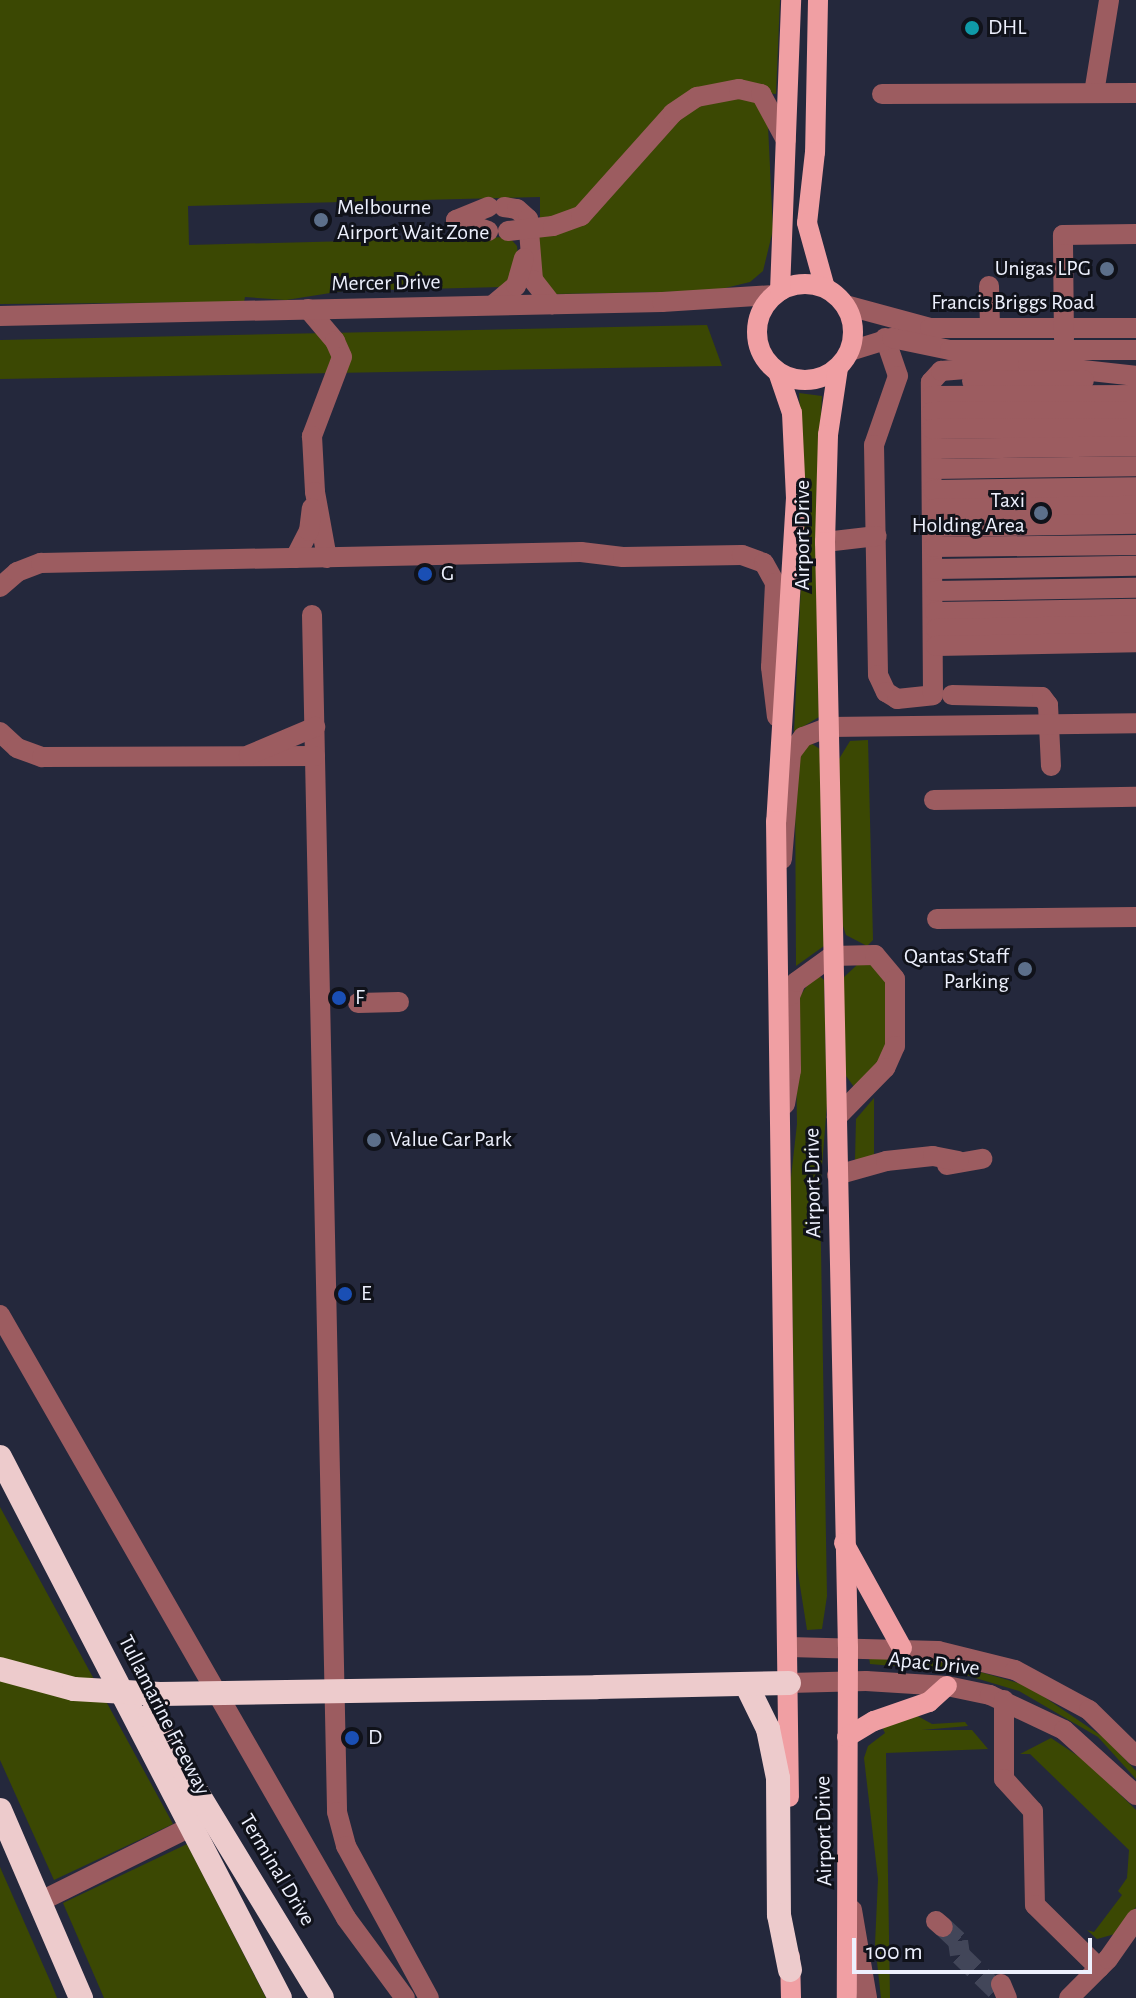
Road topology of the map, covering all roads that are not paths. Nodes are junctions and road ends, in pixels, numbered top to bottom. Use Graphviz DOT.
graph roads {
  1 [pos="791,0"];
  2 [pos="818,0"];
  3 [pos="1109,0"];
  4 [pos="1094,93"];
  5 [pos="1136,93"];
  6 [pos="882,94"];
  7 [pos="786,140"];
  8 [pos="532,229"];
  9 [pos="500,231"];
  10 [pos="1136,234"];
  11 [pos="989,286"];
  12 [pos="825,288"];
  13 [pos="777,293"];
  14 [pos="552,304"];
  15 [pos="493,305"];
  16 [pos="845,305"];
  17 [pos="308,309"];
  18 [pos="0,316"];
  19 [pos="990,328"];
  20 [pos="1136,328"];
  21 [pos="1064,336"];
  22 [pos="885,338"];
  23 [pos="1136,350"];
  24 [pos="850,351"];
  25 [pos="838,368"];
  26 [pos="778,372"];
  27 [pos="1136,378"];
  28 [pos="1136,395"];
  29 [pos="1136,411"];
  30 [pos="1136,428"];
  31 [pos="1136,446"];
  32 [pos="933,461"];
  33 [pos="1136,466"];
  34 [pos="1136,487"];
  35 [pos="315,492"];
  36 [pos="1136,506"];
  37 [pos="1136,524"];
  38 [pos="877,536"];
  39 [pos="825,542"];
  40 [pos="1136,545"];
  41 [pos="295,558"];
  42 [pos="327,558"];
  43 [pos="1136,566"];
  44 [pos="935,569"];
  45 [pos="0,587"];
  46 [pos="1136,588"];
  47 [pos="935,591"];
  48 [pos="1136,609"];
  49 [pos="312,615"];
  50 [pos="1136,625"];
  51 [pos="936,629"];
  52 [pos="1136,642"];
  53 [pos="952,695"];
  54 [pos="1136,723"];
  55 [pos="1050,724"];
  56 [pos="315,727"];
  57 [pos="829,727"];
  58 [pos="0,732"];
  59 [pos="778,733"];
  60 [pos="249,755"];
  61 [pos="315,756"];
  62 [pos="1051,766"];
  63 [pos="1136,797"];
  64 [pos="934,800"];
  65 [pos="776,891"];
  66 [pos="1136,917"];
  67 [pos="937,919"];
  68 [pos="832,956"];
  69 [pos="399,1002"];
  70 [pos="358,1003"];
  71 [pos="837,1117"];
  72 [pos="780,1133"];
  73 [pos="982,1159"];
  74 [pos="837,1175"];
  75 [pos="0,1315"];
  76 [pos="0,1457"];
  77 [pos="844,1543"];
  78 [pos="81,1609"];
  79 [pos="789,1647"];
  80 [pos="848,1647"];
  81 [pos="902,1648"];
  82 [pos="0,1669"];
  83 [pos="847,1680"];
  84 [pos="789,1683"];
  85 [pos="746,1684"];
  86 [pos="947,1686"];
  87 [pos="1004,1700"];
  88 [pos="847,1737"];
  89 [pos="1136,1756"];
  90 [pos="1136,1795"];
  91 [pos="0,1810"];
  92 [pos="192,1826"];
  93 [pos="849,1898"];
  94 [pos="39,1902"];
  95 [pos="1136,1919"];
  96 [pos="1136,1939"];
  97 [pos="1104,1964"];
  98 [pos="790,1970"];
  99 [pos="81,1998"];
  100 [pos="280,1998"];
  101 [pos="322,1998"];
  102 [pos="405,1998"];
  103 [pos="429,1998"];
  104 [pos="791,1998"];
  105 [pos="847,1998"];
  106 [pos="867,1998"];
  107 [pos="1069,1998"];
  1 -- 7 [label="main road"];
  2 -- 12 [label="main road"];
  3 -- 4 [label="street"];
  4 -- 5 [label="street"];
  4 -- 6 [label="street"];
  7 -- 8 [label="street"];
  7 -- 13 [label="main road"];
  8 -- 9 [label="street"];
  8 -- 9 [label="street"];
  8 -- 14 [label="street"];
  9 -- 15 [label="street"];
  10 -- 21 [label="street"];
  11 -- 19 [label="street"];
  12 -- 13 [label="main road"];
  12 -- 16 [label="main road"];
  13 -- 14 [label="street, Mercer Drive"];
  13 -- 26 [label="main road"];
  14 -- 15 [label="street, Mercer Drive"];
  15 -- 17 [label="street, Mercer Drive"];
  16 -- 19 [label="street, Francis Briggs Road"];
  16 -- 24 [label="main road"];
  17 -- 18 [label="street, Mercer Drive"];
  17 -- 35 [label="street"];
  19 -- 21 [label="street, Francis Briggs Road"];
  20 -- 21 [label="street, Francis Briggs Road"];
  21 -- 22 [label="street, Francis Briggs Road"];
  21 -- 23 [label="street, Francis Briggs Road"];
  22 -- 24 [label="street"];
  22 -- 38 [label="street"];
  24 -- 25 [label="main road"];
  25 -- 26 [label="main road"];
  25 -- 39 [label="main road, Airport Drive"];
  26 -- 59 [label="main road, Airport Drive"];
  27 -- 32 [label="street"];
  28 -- 32 [label="street"];
  29 -- 32 [label="street"];
  30 -- 32 [label="street"];
  31 -- 32 [label="street"];
  32 -- 33 [label="street"];
  32 -- 34 [label="street"];
  32 -- 36 [label="street"];
  32 -- 37 [label="street"];
  32 -- 40 [label="street"];
  32 -- 44 [label="street"];
  35 -- 41 [label="street"];
  35 -- 42 [label="street"];
  38 -- 39 [label="street"];
  38 -- 51 [label="street"];
  39 -- 57 [label="main road, Airport Drive"];
  41 -- 42 [label="street"];
  41 -- 45 [label="street"];
  42 -- 59 [label="street"];
  43 -- 44 [label="street"];
  44 -- 47 [label="street"];
  46 -- 47 [label="street"];
  47 -- 51 [label="street"];
  48 -- 51 [label="street"];
  49 -- 56 [label="street"];
  50 -- 51 [label="street"];
  51 -- 52 [label="street"];
  53 -- 55 [label="street"];
  54 -- 55 [label="street"];
  55 -- 57 [label="street"];
  55 -- 62 [label="street"];
  56 -- 60 [label="street"];
  56 -- 61 [label="street"];
  57 -- 65 [label="street"];
  57 -- 68 [label="main road, Airport Drive"];
  58 -- 60 [label="street"];
  59 -- 65 [label="main road, Airport Drive"];
  60 -- 61 [label="street"];
  61 -- 103 [label="street"];
  63 -- 64 [label="street"];
  65 -- 72 [label="main road, Airport Drive"];
  66 -- 67 [label="street"];
  68 -- 71 [label="main road, Airport Drive"];
  68 -- 71 [label="street"];
  68 -- 72 [label="street"];
  69 -- 70 [label="street"];
  71 -- 74 [label="main road, Airport Drive"];
  72 -- 79 [label="main road, Airport Drive"];
  73 -- 74 [label="street"];
  74 -- 77 [label="main road, Airport Drive"];
  75 -- 102 [label="street"];
  76 -- 78 [label="highway, Tullamarine Freeway"];
  77 -- 80 [label="main road, Airport Drive"];
  77 -- 81 [label="main road"];
  78 -- 92 [label="highway, Tullamarine Freeway"];
  78 -- 101 [label="highway, Terminal Drive"];
  79 -- 80 [label="street, Apac Drive"];
  79 -- 84 [label="main road, Airport Drive"];
  80 -- 81 [label="street, Apac Drive"];
  80 -- 83 [label="main road, Airport Drive"];
  81 -- 89 [label="street, Apac Drive"];
  82 -- 85 [label="highway, bridge"];
  83 -- 84 [label="street, Apac Drive"];
  83 -- 86 [label="street, Apac Drive"];
  83 -- 88 [label="main road, Airport Drive"];
  84 -- 85 [label="highway"];
  84 -- 98 [label="main road, Airport Drive"];
  85 -- 98 [label="highway"];
  86 -- 87 [label="street, Apac Drive"];
  86 -- 88 [label="main road"];
  87 -- 90 [label="street, Apac Drive"];
  87 -- 97 [label="street"];
  88 -- 93 [label="main road, Airport Drive"];
  91 -- 94 [label="highway"];
  92 -- 94 [label="street"];
  92 -- 100 [label="highway, Tullamarine Freeway"];
  93 -- 105 [label="main road, Airport Drive"];
  93 -- 106 [label="street"];
  94 -- 99 [label="highway"];
  95 -- 97 [label="street"];
  96 -- 97 [label="street"];
  97 -- 107 [label="street"];
  98 -- 104 [label="main road, Airport Drive"];
}
